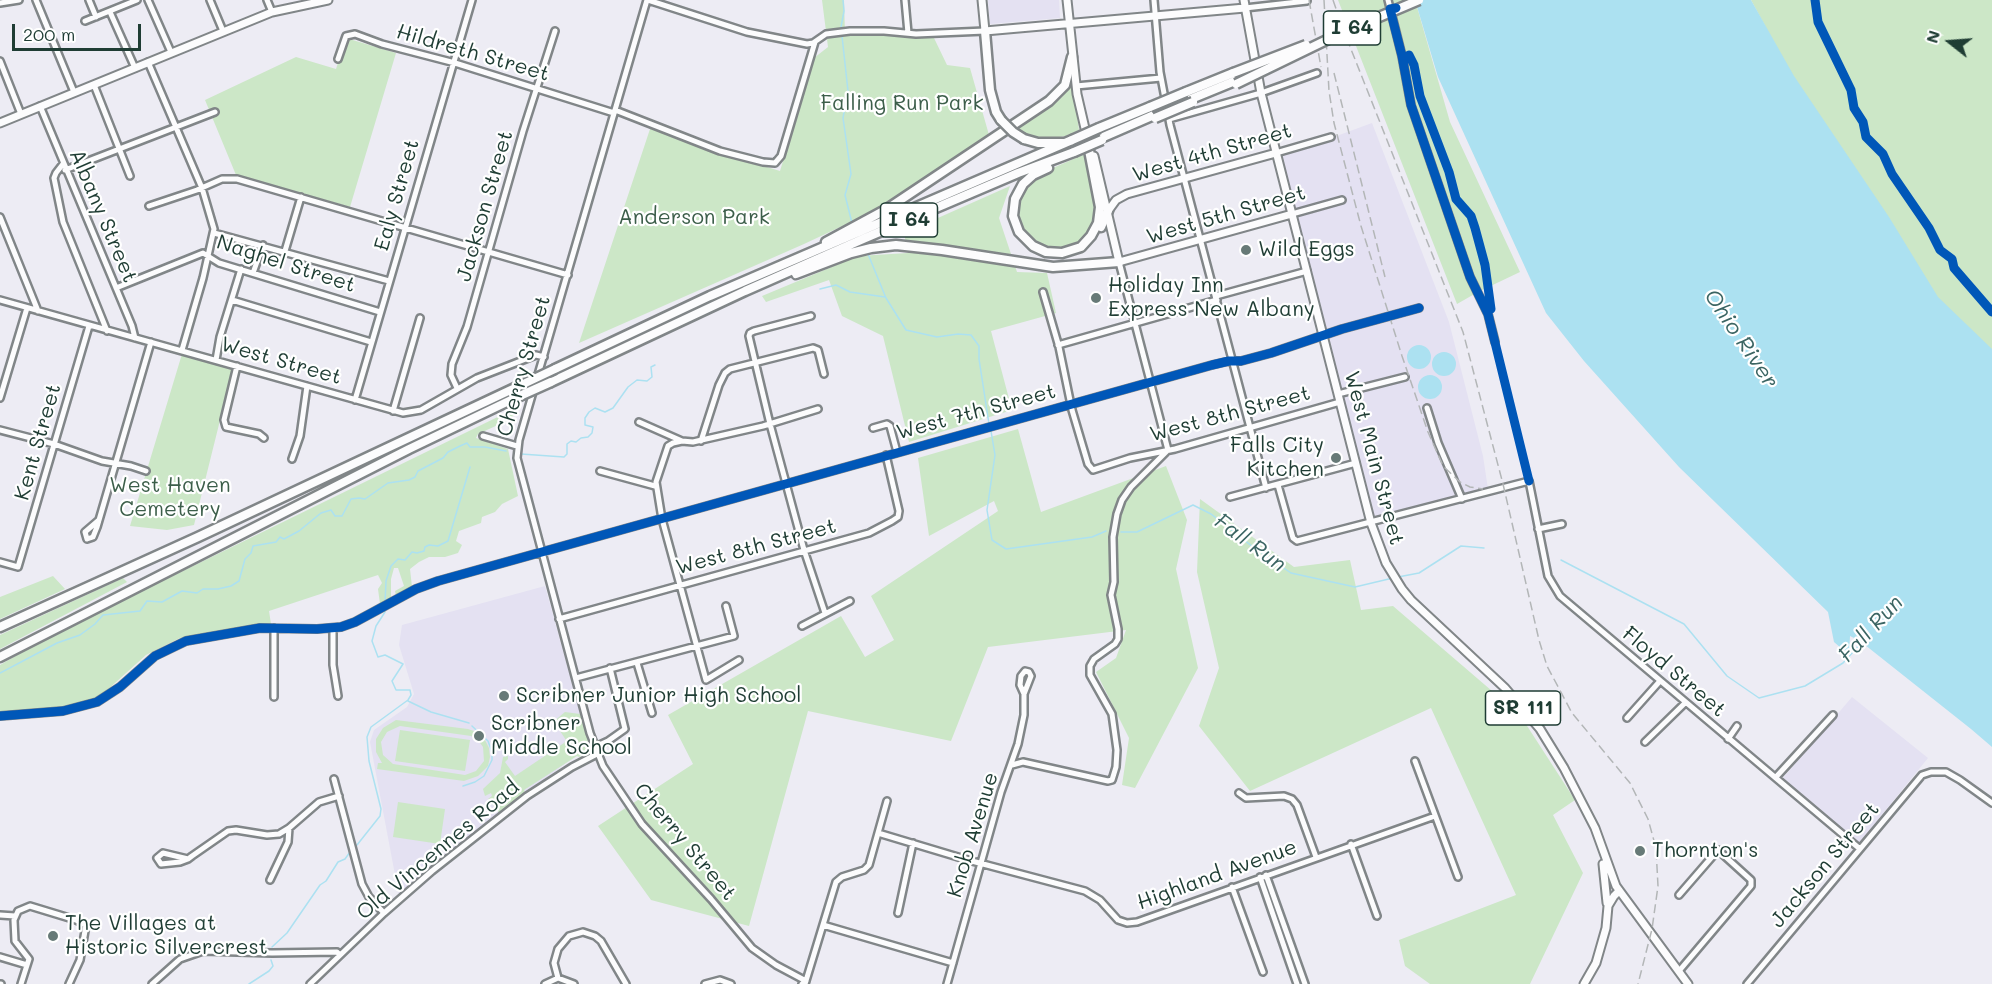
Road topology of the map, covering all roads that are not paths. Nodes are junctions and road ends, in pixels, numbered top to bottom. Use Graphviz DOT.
graph roads {
  1 [pos="19,0"];
  2 [pos="36,0"];
  3 [pos="89,0"];
  4 [pos="137,0"];
  5 [pos="148,0"];
  6 [pos="210,0"];
  7 [pos="267,0"];
  8 [pos="328,0"];
  9 [pos="472,0"];
  10 [pos="648,0"];
  11 [pos="905,0"];
  12 [pos="982,0"];
  13 [pos="1067,0"];
  14 [pos="1154,0"];
  15 [pos="1388,0"];
  16 [pos="1417,0"];
  17 [pos="1307,1"];
  18 [pos="0,3"];
  19 [pos="1245,4"];
  20 [pos="110,12"];
  21 [pos="272,12"];
  22 [pos="1155,16"];
  23 [pos="96,17"];
  24 [pos="85,21"];
  25 [pos="1069,23"];
  26 [pos="224,31"];
  27 [pos="555,31"];
  28 [pos="985,31"];
  29 [pos="908,33"];
  30 [pos="815,42"];
  31 [pos="171,52"];
  32 [pos="1072,57"];
  33 [pos="338,59"];
  34 [pos="0,61"];
  35 [pos="148,62"];
  36 [pos="453,62"];
  37 [pos="135,68"];
  38 [pos="1317,73"];
  39 [pos="1161,78"];
  40 [pos="1235,79"];
  41 [pos="94,86"];
  42 [pos="1076,86"];
  43 [pos="536,88"];
  44 [pos="74,92"];
  45 [pos="1261,93"];
  46 [pos="40,106"];
  47 [pos="615,111"];
  48 [pos="215,112"];
  49 [pos="1153,113"];
  50 [pos="21,114"];
  51 [pos="1169,119"];
  52 [pos="0,123"];
  53 [pos="177,126"];
  54 [pos="1331,137"];
  55 [pos="1087,140"];
  56 [pos="1071,146"];
  57 [pos="120,150"];
  58 [pos="1276,153"];
  59 [pos="64,167"];
  60 [pos="130,176"];
  61 [pos="1185,178"];
  62 [pos="202,188"];
  63 [pos="301,197"];
  64 [pos="1342,200"];
  65 [pos="149,206"];
  66 [pos="1108,211"];
  67 [pos="1292,214"];
  68 [pos="0,216"];
  69 [pos="405,227"];
  70 [pos="214,233"];
  71 [pos="1200,239"];
  72 [pos="263,245"];
  73 [pos="1081,247"];
  74 [pos="285,251"];
  75 [pos="488,251"];
  76 [pos="209,256"];
  77 [pos="1119,262"];
  78 [pos="787,264"];
  79 [pos="241,269"];
  80 [pos="1307,271"];
  81 [pos="253,273"];
  82 [pos="568,275"];
  83 [pos="389,281"];
  84 [pos="116,288"];
  85 [pos="745,291"];
  86 [pos="1042,292"];
  87 [pos="1216,298"];
  88 [pos="0,300"];
  89 [pos="232,300"];
  90 [pos="27,308"];
  91 [pos="1419,308"];
  92 [pos="38,311"];
  93 [pos="380,312"];
  94 [pos="811,316"];
  95 [pos="420,318"];
  96 [pos="1135,322"];
  97 [pos="89,326"];
  98 [pos="107,331"];
  99 [pos="1323,335"];
  100 [pos="135,338"];
  101 [pos="151,342"];
  102 [pos="371,342"];
  103 [pos="1495,342"];
  104 [pos="1058,345"];
  105 [pos="182,350"];
  106 [pos="544,357"];
  107 [pos="216,360"];
  108 [pos="1233,361"];
  109 [pos="755,362"];
  110 [pos="237,366"];
  111 [pos="825,374"];
  112 [pos="1405,377"];
  113 [pos="1151,382"];
  114 [pos="307,386"];
  115 [pos="457,388"];
  116 [pos="1338,394"];
  117 [pos="0,398"];
  118 [pos="355,400"];
  119 [pos="1340,402"];
  120 [pos="1071,405"];
  121 [pos="1427,408"];
  122 [pos="818,409"];
  123 [pos="393,411"];
  124 [pos="639,422"];
  125 [pos="770,424"];
  126 [pos="873,428"];
  127 [pos="1250,428"];
  128 [pos="0,430"];
  129 [pos="483,436"];
  130 [pos="264,438"];
  131 [pos="682,441"];
  132 [pos="700,441"];
  133 [pos="54,444"];
  134 [pos="517,446"];
  135 [pos="1168,450"];
  136 [pos="897,452"];
  137 [pos="886,455"];
  138 [pos="292,459"];
  139 [pos="116,463"];
  140 [pos="1356,463"];
  141 [pos="146,471"];
  142 [pos="600,471"];
  143 [pos="787,483"];
  144 [pos="1278,485"];
  145 [pos="655,486"];
  146 [pos="1266,488"];
  147 [pos="1230,497"];
  148 [pos="1462,499"];
  149 [pos="662,519"];
  150 [pos="99,520"];
  151 [pos="1371,523"];
  152 [pos="1562,524"];
  153 [pos="1539,529"];
  154 [pos="804,550"];
  155 [pos="542,552"];
  156 [pos="0,562"];
  157 [pos="681,585"];
  158 [pos="850,601"];
  159 [pos="726,606"];
  160 [pos="825,613"];
  161 [pos="559,619"];
  162 [pos="802,626"];
  163 [pos="0,627"];
  164 [pos="274,628"];
  165 [pos="333,628"];
  166 [pos="698,646"];
  167 [pos="0,657"];
  168 [pos="739,660"];
  169 [pos="637,663"];
  170 [pos="610,668"];
  171 [pos="576,678"];
  172 [pos="1660,681"];
  173 [pos="1023,694"];
  174 [pos="338,696"];
  175 [pos="274,697"];
  176 [pos="1685,703"];
  177 [pos="652,713"];
  178 [pos="1833,715"];
  179 [pos="0,716"];
  180 [pos="1627,718"];
  181 [pos="1737,726"];
  182 [pos="1728,739"];
  183 [pos="1645,742"];
  184 [pos="595,747"];
  185 [pos="597,754"];
  186 [pos="1415,761"];
  187 [pos="1012,765"];
  188 [pos="1776,777"];
  189 [pos="334,779"];
  190 [pos="1239,793"];
  191 [pos="339,796"];
  192 [pos="887,801"];
  193 [pos="1991,802"];
  194 [pos="1435,816"];
  195 [pos="289,828"];
  196 [pos="878,833"];
  197 [pos="913,843"];
  198 [pos="1351,844"];
  199 [pos="1860,849"];
  200 [pos="1604,855"];
  201 [pos="1316,857"];
  202 [pos="188,859"];
  203 [pos="981,863"];
  204 [pos="1266,875"];
  205 [pos="1260,877"];
  206 [pos="1458,877"];
  207 [pos="270,880"];
  208 [pos="1232,887"];
  209 [pos="1619,891"];
  210 [pos="1679,895"];
  211 [pos="1608,909"];
  212 [pos="384,913"];
  213 [pos="898,913"];
  214 [pos="0,915"];
  215 [pos="15,916"];
  216 [pos="1377,916"];
  217 [pos="823,925"];
  218 [pos="340,955"];
  219 [pos="0,957"];
  220 [pos="953,963"];
  221 [pos="27,965"];
  222 [pos="1679,971"];
  223 [pos="1263,972"];
  224 [pos="558,978"];
  225 [pos="804,983"];
  226 [pos="21,984"];
  227 [pos="69,984"];
  228 [pos="152,984"];
  229 [pos="310,984"];
  230 [pos="545,984"];
  231 [pos="574,984"];
  232 [pos="626,984"];
  233 [pos="705,984"];
  234 [pos="731,984"];
  235 [pos="947,984"];
  236 [pos="1297,984"];
  237 [pos="1305,984"];
  238 [pos="1584,984"];
  239 [pos="1688,984"];
  240 [pos="1747,984"];
  1 -- 18 [label="street"];
  2 -- 44 [label="street"];
  3 -- 23 [label="street"];
  4 -- 20 [label="street"];
  5 -- 31 [label="street"];
  6 -- 26 [label="street"];
  7 -- 21 [label="street"];
  8 -- 21 [label="main road"];
  9 -- 36 [label="street, Ealy Street"];
  10 -- 30 [label="street"];
  10 -- 47 [label="street, Cherry Street"];
  11 -- 29 [label="street"];
  12 -- 28 [label="main road"];
  13 -- 25 [label="main road"];
  14 -- 22 [label="street"];
  15 -- 103 [label="street"];
  16 -- 40 [label="highway, bridge"];
  16 -- 40 [label="highway, I 64, bridge"];
  17 -- 19 [label="street"];
  19 -- 22 [label="main road"];
  19 -- 45 [label="main road, West Main Street / SR 111"];
  20 -- 23 [label="street"];
  20 -- 37 [label="street"];
  21 -- 26 [label="main road"];
  22 -- 25 [label="main road"];
  22 -- 39 [label="street"];
  23 -- 24 [label="street"];
  25 -- 28 [label="main road"];
  25 -- 32 [label="main road"];
  26 -- 31 [label="main road"];
  27 -- 43 [label="street, Jackson Street"];
  28 -- 29 [label="street"];
  28 -- 56 [label="highway, bridge"];
  29 -- 30 [label="street"];
  30 -- 47 [label="street, Hildreth Street"];
  31 -- 35 [label="main road"];
  32 -- 42 [label="main road"];
  32 -- 78 [label="highway"];
  33 -- 36 [label="street, Hildreth Street"];
  34 -- 50 [label="street"];
  35 -- 37 [label="main road"];
  35 -- 53 [label="street"];
  36 -- 43 [label="street, Hildreth Street"];
  36 -- 69 [label="street, Ealy Street"];
  37 -- 41 [label="main road"];
  38 -- 45 [label="street"];
  39 -- 42 [label="street"];
  39 -- 51 [label="street"];
  40 -- 49 [label="highway, I 64, bridge"];
  41 -- 44 [label="main road"];
  41 -- 57 [label="street"];
  42 -- 55 [label="main road"];
  43 -- 47 [label="street, Hildreth Street"];
  43 -- 75 [label="street, Jackson Street"];
  44 -- 46 [label="main road"];
  45 -- 51 [label="street"];
  45 -- 58 [label="main road, West Main Street / SR 111"];
  46 -- 50 [label="main road"];
  46 -- 59 [label="street, Albany Street"];
  47 -- 82 [label="street, Cherry Street"];
  48 -- 53 [label="street"];
  49 -- 56 [label="highway, I 64, bridge"];
  49 -- 56 [label="highway, I 64, bridge"];
  50 -- 52 [label="main road"];
  51 -- 61 [label="street"];
  53 -- 57 [label="street"];
  53 -- 62 [label="street"];
  54 -- 58 [label="street, West 4th Street"];
  55 -- 66 [label="main road"];
  55 -- 73 [label="highway"];
  56 -- 73 [label="highway"];
  56 -- 78 [label="highway"];
  56 -- 85 [label="highway, I 64"];
  57 -- 59 [label="street"];
  57 -- 60 [label="street"];
  58 -- 61 [label="main road, West 4th Street"];
  58 -- 67 [label="main road, West Main Street / SR 111"];
  59 -- 84 [label="street, Albany Street"];
  59 -- 98 [label="street"];
  61 -- 66 [label="main road, West 4th Street"];
  61 -- 71 [label="street"];
  62 -- 63 [label="street"];
  62 -- 65 [label="street"];
  62 -- 70 [label="street"];
  63 -- 69 [label="street"];
  63 -- 74 [label="street"];
  64 -- 67 [label="street, West 5th Street"];
  66 -- 73 [label="highway"];
  66 -- 77 [label="main road"];
  67 -- 71 [label="main road, West 5th Street"];
  67 -- 80 [label="main road, West Main Street / SR 111"];
  68 -- 92 [label="street"];
  69 -- 75 [label="street"];
  69 -- 83 [label="street, Ealy Street"];
  70 -- 72 [label="street"];
  70 -- 76 [label="street"];
  71 -- 77 [label="main road, West 5th Street"];
  71 -- 87 [label="street"];
  72 -- 74 [label="street"];
  72 -- 81 [label="street"];
  74 -- 83 [label="street"];
  75 -- 82 [label="street"];
  75 -- 115 [label="street, Jackson Street"];
  76 -- 79 [label="street, Naghel Street"];
  76 -- 84 [label="street, Naghel Street"];
  76 -- 105 [label="street"];
  77 -- 85 [label="highway"];
  77 -- 96 [label="street"];
  78 -- 163 [label="highway, bridge"];
  79 -- 81 [label="street, Naghel Street"];
  79 -- 89 [label="street"];
  80 -- 87 [label="street"];
  80 -- 99 [label="main road, West Main Street / SR 111"];
  81 -- 93 [label="street, Naghel Street"];
  82 -- 106 [label="street, Cherry Street"];
  83 -- 93 [label="street, Ealy Street"];
  84 -- 100 [label="street, Albany Street"];
  85 -- 167 [label="highway, I 64, bridge"];
  86 -- 104 [label="street"];
  87 -- 96 [label="street"];
  87 -- 108 [label="street"];
  88 -- 90 [label="street, West Street"];
  89 -- 102 [label="street"];
  89 -- 107 [label="street"];
  90 -- 92 [label="street, West Street"];
  90 -- 117 [label="street"];
  91 -- 99 [label="street, West 7th Street"];
  92 -- 97 [label="street, West Street"];
  93 -- 102 [label="street, Ealy Street"];
  94 -- 109 [label="street"];
  95 -- 123 [label="street"];
  96 -- 104 [label="street"];
  96 -- 113 [label="street"];
  97 -- 98 [label="street, West Street"];
  97 -- 133 [label="street, Kent Street"];
  98 -- 100 [label="street, West Street"];
  99 -- 108 [label="street, West 7th Street"];
  99 -- 116 [label="main road, West Main Street / SR 111"];
  100 -- 101 [label="street, West Street"];
  101 -- 105 [label="street, West Street"];
  101 -- 139 [label="street"];
  102 -- 118 [label="street, Ealy Street"];
  104 -- 120 [label="street"];
  105 -- 107 [label="street, West Street"];
  106 -- 115 [label="street, West Street"];
  106 -- 134 [label="street, Cherry Street"];
  107 -- 110 [label="street, West Street"];
  108 -- 113 [label="street, West 7th Street"];
  108 -- 127 [label="street"];
  109 -- 111 [label="street"];
  109 -- 125 [label="street"];
  109 -- 132 [label="street"];
  110 -- 114 [label="street, West Street"];
  110 -- 130 [label="street"];
  112 -- 116 [label="street, West 8th Street"];
  113 -- 120 [label="street, West 7th Street"];
  113 -- 135 [label="street"];
  114 -- 118 [label="street, West Street"];
  114 -- 138 [label="street"];
  115 -- 123 [label="street, West Street"];
  116 -- 119 [label="main road, West Main Street / SR 111"];
  118 -- 123 [label="street, West Street"];
  119 -- 127 [label="street, West 8th Street"];
  119 -- 140 [label="main road, West Main Street / SR 111"];
  120 -- 135 [label="street, West 8th Street"];
  120 -- 136 [label="street, West 7th Street"];
  121 -- 148 [label="street"];
  122 -- 125 [label="street"];
  124 -- 131 [label="street"];
  125 -- 132 [label="street"];
  125 -- 143 [label="street"];
  126 -- 136 [label="street"];
  127 -- 135 [label="street, West 8th Street"];
  127 -- 146 [label="street"];
  128 -- 133 [label="street"];
  129 -- 134 [label="street"];
  131 -- 132 [label="street"];
  131 -- 145 [label="street"];
  133 -- 139 [label="street"];
  133 -- 156 [label="street, Kent Street"];
  134 -- 155 [label="street, Cherry Street"];
  135 -- 187 [label="street"];
  136 -- 137 [label="street, West 7th Street"];
  137 -- 143 [label="street, West 7th Street"];
  137 -- 154 [label="street, West 8th Street"];
  139 -- 141 [label="street"];
  139 -- 150 [label="street"];
  140 -- 144 [label="street"];
  140 -- 151 [label="main road, West Main Street / SR 111"];
  142 -- 145 [label="street"];
  143 -- 149 [label="street, West 7th Street"];
  143 -- 154 [label="street"];
  144 -- 146 [label="street"];
  144 -- 151 [label="street"];
  145 -- 149 [label="street"];
  146 -- 147 [label="street"];
  148 -- 151 [label="street"];
  148 -- 153 [label="street, Floyd Street"];
  149 -- 155 [label="street, West 7th Street"];
  149 -- 157 [label="street"];
  151 -- 200 [label="main road, West Main Street / SR 111"];
  152 -- 153 [label="street"];
  153 -- 172 [label="street, Floyd Street"];
  154 -- 157 [label="street, West 8th Street"];
  154 -- 160 [label="street"];
  155 -- 161 [label="street, Cherry Street"];
  155 -- 165 [label="street, West 7th Street"];
  157 -- 161 [label="street, West 8th Street"];
  157 -- 166 [label="street"];
  158 -- 160 [label="street"];
  159 -- 166 [label="street"];
  160 -- 162 [label="street"];
  161 -- 171 [label="street, Cherry Street"];
  164 -- 165 [label="street, West 7th Street"];
  164 -- 175 [label="street"];
  164 -- 179 [label="street, West 7th Street"];
  165 -- 174 [label="street"];
  166 -- 168 [label="street"];
  166 -- 169 [label="street"];
  169 -- 170 [label="street"];
  169 -- 177 [label="street"];
  170 -- 171 [label="street"];
  170 -- 184 [label="street"];
  171 -- 184 [label="street, Cherry Street"];
  172 -- 176 [label="street, Floyd Street"];
  172 -- 180 [label="street"];
  173 -- 187 [label="street, Knob Avenue"];
  176 -- 182 [label="street, Floyd Street"];
  176 -- 183 [label="street"];
  178 -- 188 [label="street"];
  181 -- 182 [label="street"];
  182 -- 188 [label="street, Floyd Street"];
  184 -- 185 [label="street, Cherry Street"];
  185 -- 212 [label="street, Old Vincennes Road"];
  185 -- 225 [label="street, Cherry Street"];
  186 -- 194 [label="street"];
  187 -- 203 [label="street, Knob Avenue"];
  188 -- 199 [label="street, Floyd Street"];
  189 -- 191 [label="street"];
  190 -- 201 [label="street"];
  191 -- 195 [label="street"];
  191 -- 212 [label="street"];
  192 -- 196 [label="street"];
  193 -- 199 [label="street, Jackson Street"];
  194 -- 198 [label="street, Highland Avenue"];
  194 -- 206 [label="street"];
  195 -- 202 [label="street"];
  195 -- 207 [label="street"];
  196 -- 197 [label="street, Highland Avenue"];
  196 -- 217 [label="street"];
  197 -- 203 [label="street, Highland Avenue"];
  197 -- 213 [label="street"];
  198 -- 201 [label="street, Highland Avenue"];
  198 -- 216 [label="street"];
  199 -- 240 [label="street, Jackson Street"];
  200 -- 209 [label="main road, West Main Street / SR 111"];
  200 -- 211 [label="main road"];
  201 -- 204 [label="street, Highland Avenue"];
  202 -- 202 [label="street"];
  203 -- 208 [label="street, Highland Avenue"];
  203 -- 220 [label="street, Knob Avenue"];
  204 -- 205 [label="street, Highland Avenue"];
  204 -- 237 [label="street"];
  205 -- 208 [label="street, Highland Avenue"];
  205 -- 236 [label="street"];
  208 -- 223 [label="street"];
  209 -- 211 [label="main road"];
  209 -- 222 [label="main road, SR 111"];
  210 -- 222 [label="street"];
  211 -- 238 [label="main road"];
  212 -- 218 [label="street, Old Vincennes Road"];
  214 -- 215 [label="street"];
  215 -- 221 [label="street"];
  215 -- 227 [label="street"];
  217 -- 220 [label="street"];
  217 -- 225 [label="street"];
  218 -- 228 [label="street"];
  218 -- 229 [label="street, Old Vincennes Road"];
  219 -- 221 [label="street"];
  220 -- 235 [label="street, Knob Avenue"];
  221 -- 226 [label="street"];
  222 -- 239 [label="main road, SR 111"];
  224 -- 230 [label="street"];
  224 -- 231 [label="street"];
  224 -- 232 [label="street"];
  233 -- 234 [label="street"];
}
